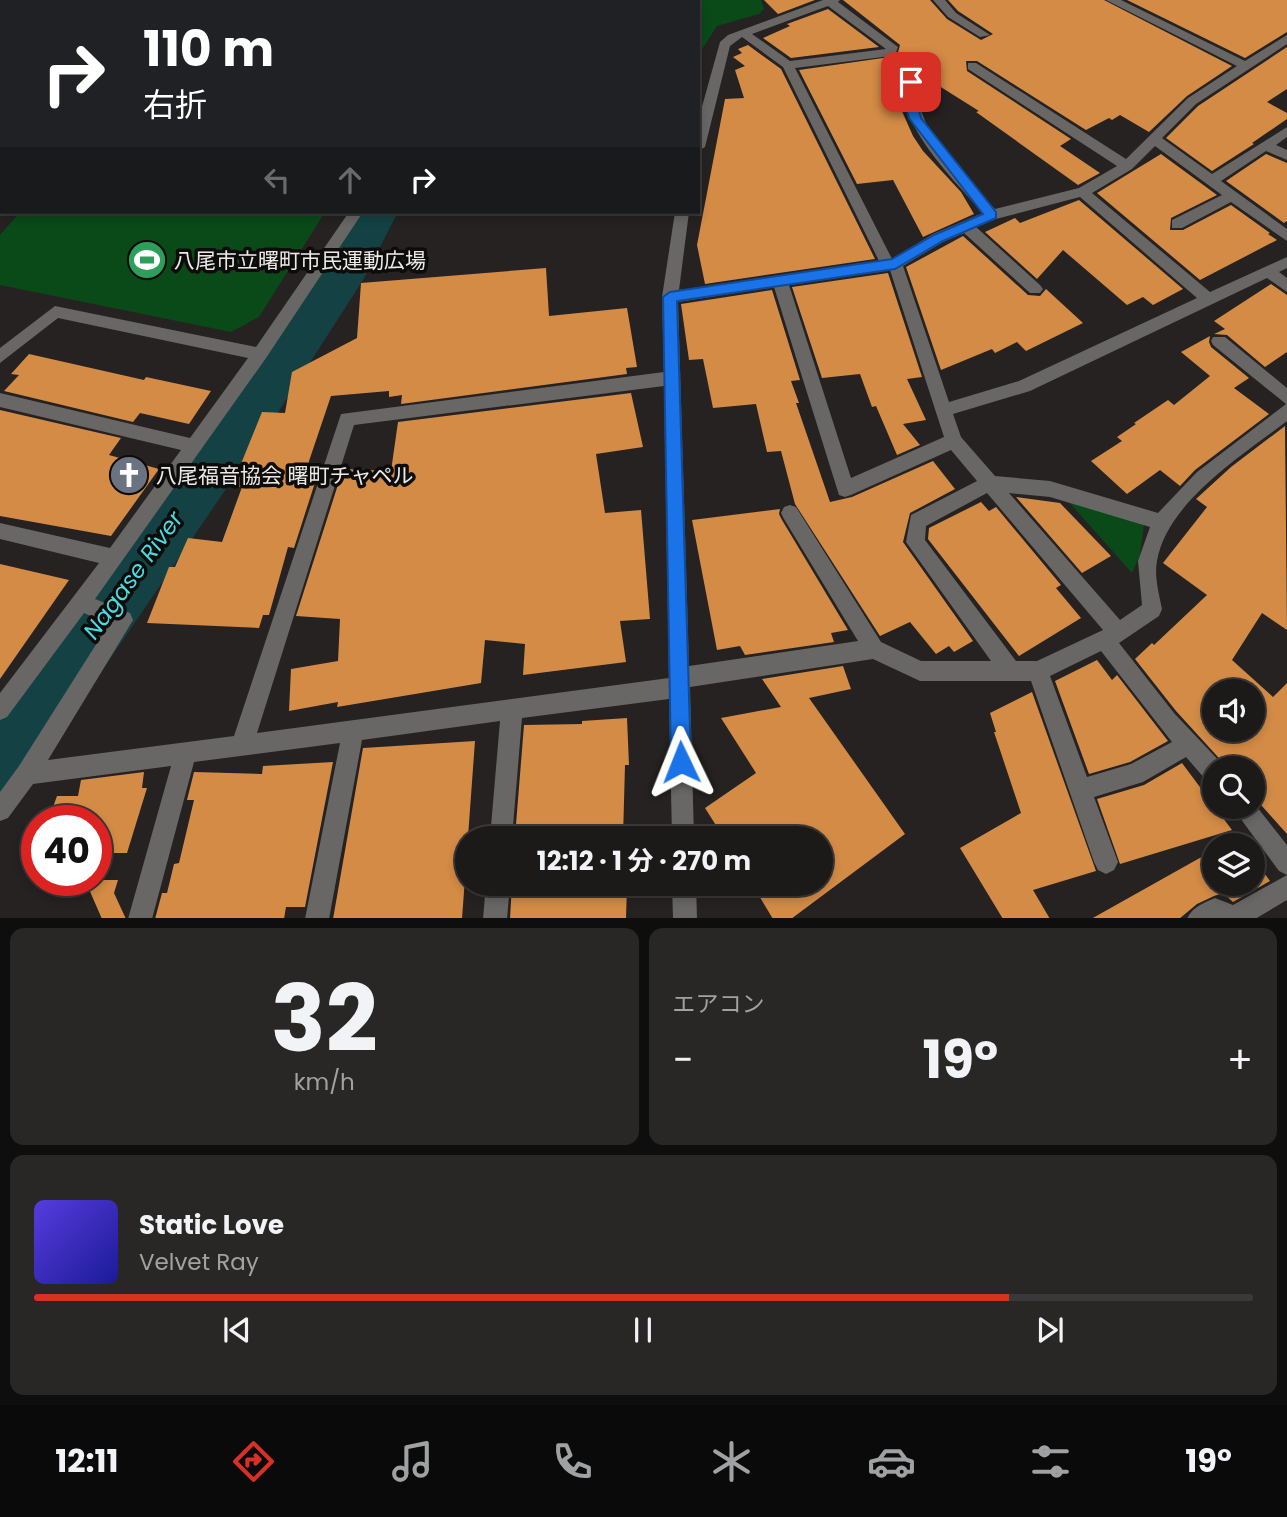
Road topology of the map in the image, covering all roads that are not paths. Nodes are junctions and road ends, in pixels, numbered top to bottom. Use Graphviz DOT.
graph roads {
  1 [pos="939,0"];
  2 [pos="1112,0"];
  3 [pos="832,1"];
  4 [pos="744,33"];
  5 [pos="984,35"];
  6 [pos="1287,38"];
  7 [pos="788,65"];
  8 [pos="971,66"];
  9 [pos="1245,66"];
  10 [pos="911,82"];
  11 [pos="704,99"];
  12 [pos="700,131"];
  13 [pos="1287,131"];
  14 [pos="1155,139"];
  15 [pos="1266,145"];
  16 [pos="1287,156"];
  17 [pos="1127,166"];
  18 [pos="1213,180"];
  19 [pos="1083,192"];
  20 [pos="1234,195"];
  21 [pos="355,214"];
  22 [pos="682,214"];
  23 [pos="992,215"];
  24 [pos="1177,224"];
  25 [pos="966,226"];
  26 [pos="1287,236"];
  27 [pos="1287,262"];
  28 [pos="892,264"];
  29 [pos="1268,271"];
  30 [pos="780,281"];
  31 [pos="1287,286"];
  32 [pos="1035,289"];
  33 [pos="670,297"];
  34 [pos="1208,299"];
  35 [pos="1219,341"];
  36 [pos="260,354"];
  37 [pos="0,357"];
  38 [pos="672,378"];
  39 [pos="1287,398"];
  40 [pos="0,400"];
  41 [pos="944,410"];
  42 [pos="1287,411"];
  43 [pos="954,441"];
  44 [pos="193,446"];
  45 [pos="990,483"];
  46 [pos="790,513"];
  47 [pos="1159,522"];
  48 [pos="0,531"];
  49 [pos="114,558"];
  50 [pos="88,606"];
  51 [pos="1111,636"];
  52 [pos="874,649"];
  53 [pos="1010,669"];
  54 [pos="1038,671"];
  55 [pos="679,682"];
  56 [pos="2,704"];
  57 [pos="512,709"];
  58 [pos="353,730"];
  59 [pos="1189,744"];
  60 [pos="242,745"];
  61 [pos="186,752"];
  62 [pos="1202,759"];
  63 [pos="27,774"];
  64 [pos="1080,790"];
  65 [pos="0,810"];
  66 [pos="1252,819"];
  67 [pos="502,826"];
  68 [pos="683,826"];
  69 [pos="1106,862"];
  70 [pos="1287,863"];
  71 [pos="1287,887"];
  72 [pos="497,896"];
  73 [pos="684,896"];
  74 [pos="140,918"];
  75 [pos="317,918"];
  76 [pos="495,918"];
  77 [pos="685,918"];
  78 [pos="1201,918"];
  1 -- 5 [label="street"];
  2 -- 9 [label="street"];
  3 -- 4 [label="street"];
  3 -- 7 [label="street"];
  4 -- 7 [label="street"];
  4 -- 11 [label="street"];
  6 -- 9 [label="street"];
  7 -- 28 [label="street"];
  8 -- 17 [label="street"];
  9 -- 14 [label="street"];
  10 -- 23 [label="street"];
  11 -- 12 [label="street"];
  13 -- 15 [label="street"];
  14 -- 17 [label="street"];
  14 -- 18 [label="street"];
  15 -- 16 [label="street"];
  15 -- 18 [label="street"];
  17 -- 19 [label="street"];
  18 -- 20 [label="street"];
  19 -- 23 [label="street"];
  19 -- 34 [label="street"];
  20 -- 24 [label="street"];
  20 -- 26 [label="street"];
  21 -- 36 [label="street"];
  22 -- 33 [label="street"];
  23 -- 25 [label="street"];
  25 -- 28 [label="street"];
  25 -- 32 [label="street"];
  27 -- 29 [label="street"];
  28 -- 30 [label="street"];
  28 -- 41 [label="street"];
  29 -- 31 [label="street"];
  29 -- 34 [label="street"];
  30 -- 33 [label="street"];
  30 -- 43 [label="street"];
  33 -- 38 [label="street"];
  34 -- 41 [label="street"];
  35 -- 39 [label="street"];
  36 -- 37 [label="street"];
  36 -- 44 [label="street"];
  38 -- 55 [label="street"];
  38 -- 60 [label="street"];
  40 -- 44 [label="street"];
  41 -- 43 [label="street"];
  42 -- 47 [label="street"];
  43 -- 45 [label="street"];
  44 -- 49 [label="street"];
  45 -- 47 [label="street"];
  45 -- 51 [label="street"];
  45 -- 53 [label="street"];
  46 -- 52 [label="street"];
  47 -- 51 [label="street"];
  48 -- 49 [label="street"];
  49 -- 50 [label="street"];
  50 -- 56 [label="street"];
  50 -- 63 [label="street"];
  51 -- 54 [label="street"];
  51 -- 59 [label="street"];
  52 -- 53 [label="street"];
  52 -- 55 [label="street"];
  53 -- 54 [label="street"];
  54 -- 64 [label="street"];
  55 -- 57 [label="street"];
  55 -- 68 [label="street"];
  57 -- 58 [label="street"];
  57 -- 67 [label="street"];
  58 -- 60 [label="street"];
  58 -- 75 [label="street"];
  59 -- 62 [label="street"];
  59 -- 64 [label="street"];
  60 -- 61 [label="street"];
  61 -- 63 [label="street"];
  61 -- 74 [label="street"];
  63 -- 65 [label="street"];
  64 -- 69 [label="street"];
  66 -- 70 [label="street"];
  71 -- 78 [label="street"];
  72 -- 76 [label="street"];
  73 -- 77 [label="street"];
}
